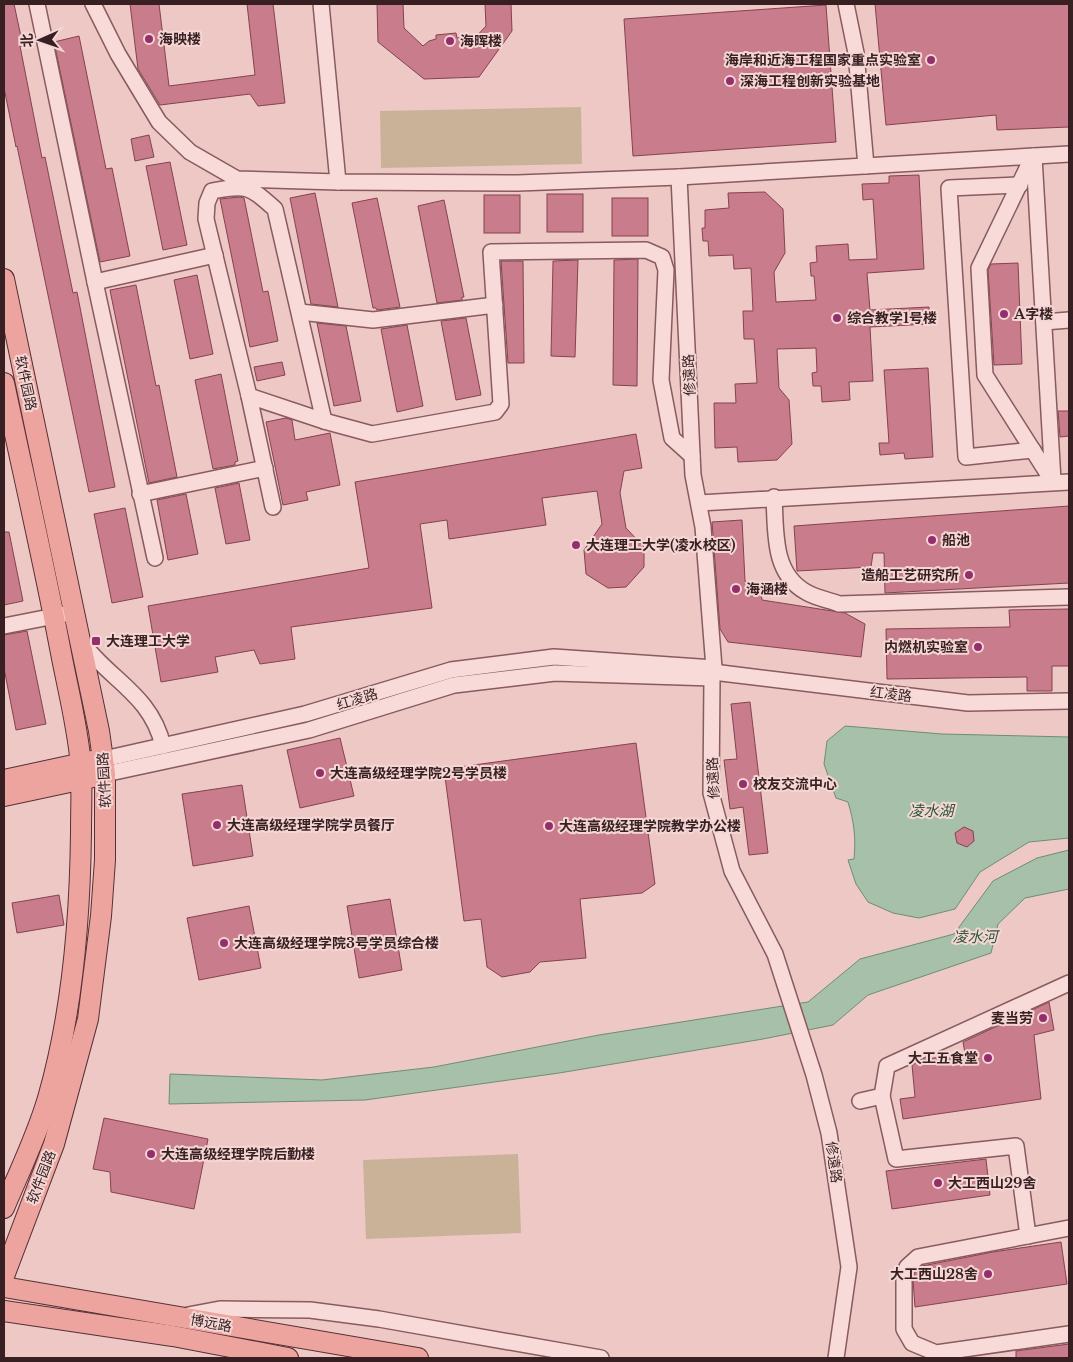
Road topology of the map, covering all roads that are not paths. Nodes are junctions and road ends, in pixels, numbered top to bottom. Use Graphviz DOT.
graph roads {
  1 [pos="37,4"];
  2 [pos="94,4"];
  3 [pos="321,4"];
  4 [pos="846,4"];
  5 [pos="1069,154"];
  6 [pos="1034,156"];
  7 [pos="866,166"];
  8 [pos="679,177"];
  9 [pos="338,182"];
  10 [pos="1020,185"];
  11 [pos="215,255"];
  12 [pos="4,279"];
  13 [pos="95,282"];
  14 [pos="494,305"];
  15 [pos="300,312"];
  16 [pos="1069,320"];
  17 [pos="1044,322"];
  18 [pos="25,376"];
  19 [pos="4,382"];
  20 [pos="249,396"];
  21 [pos="324,421"];
  22 [pos="1033,450"];
  23 [pos="692,456"];
  24 [pos="265,468"];
  25 [pos="1053,482"];
  26 [pos="1069,482"];
  27 [pos="140,494"];
  28 [pos="774,497"];
  29 [pos="699,503"];
  30 [pos="273,507"];
  31 [pos="155,558"];
  32 [pos="1069,597"];
  33 [pos="74,613"];
  34 [pos="54,616"];
  35 [pos="4,626"];
  36 [pos="79,638"];
  37 [pos="713,673"];
  38 [pos="1069,701"];
  39 [pos="163,746"];
  40 [pos="104,766"];
  41 [pos="81,772"];
  42 [pos="4,780"];
  43 [pos="4,796"];
  44 [pos="1069,983"];
  45 [pos="882,1096"];
  46 [pos="860,1101"];
  47 [pos="4,1208"];
  48 [pos="1069,1228"];
  49 [pos="1028,1236"];
  50 [pos="4,1276"];
  51 [pos="4,1287"];
  52 [pos="4,1311"];
  53 [pos="176,1317"];
  54 [pos="1069,1334"];
  55 [pos="288,1358"];
  56 [pos="418,1358"];
  57 [pos="601,1358"];
  58 [pos="836,1358"];
  1 -- 13 [label="street"];
  2 -- 9 [label="street"];
  3 -- 9 [label="street"];
  4 -- 7 [label="street"];
  5 -- 6 [label="street"];
  6 -- 7 [label="street"];
  6 -- 10 [label="street"];
  6 -- 17 [label="street"];
  7 -- 8 [label="street"];
  8 -- 9 [label="street"];
  8 -- 23 [label="street, 修遠路"];
  10 -- 22 [label="street"];
  10 -- 22 [label="street"];
  11 -- 13 [label="street"];
  11 -- 15 [label="street"];
  11 -- 20 [label="street"];
  12 -- 18 [label="main road, 软件园路"];
  13 -- 27 [label="street"];
  14 -- 15 [label="street"];
  14 -- 21 [label="street"];
  14 -- 23 [label="street"];
  15 -- 21 [label="street"];
  16 -- 17 [label="street"];
  17 -- 25 [label="street"];
  18 -- 19 [label="street"];
  18 -- 33 [label="main road, 软件园路"];
  19 -- 34 [label="main road, 软件园路"];
  20 -- 21 [label="street"];
  20 -- 24 [label="street"];
  22 -- 25 [label="street"];
  23 -- 29 [label="street, 修遠路"];
  24 -- 27 [label="street"];
  24 -- 30 [label="street"];
  25 -- 26 [label="street"];
  25 -- 28 [label="street"];
  27 -- 31 [label="street"];
  28 -- 29 [label="street"];
  28 -- 32 [label="street"];
  29 -- 37 [label="street, 修遠路"];
  33 -- 34 [label="street"];
  33 -- 36 [label="main road, 软件园路"];
  34 -- 35 [label="street"];
  34 -- 41 [label="main road, 软件园路"];
  36 -- 39 [label="street"];
  36 -- 40 [label="main road, 软件园路"];
  37 -- 38 [label="street, 红凌路"];
  37 -- 39 [label="street, 红凌路"];
  37 -- 40 [label="street, 红凌路"];
  37 -- 58 [label="street, 修遠路"];
  39 -- 40 [label="street, 红凌路"];
  40 -- 41 [label="main road, 红凌路"];
  40 -- 50 [label="main road, 软件园路"];
  41 -- 42 [label="main road, 红凌路"];
  41 -- 43 [label="main road, 红凌路"];
  41 -- 47 [label="main road, 软件园路"];
  44 -- 45 [label="street"];
  45 -- 46 [label="street"];
  45 -- 49 [label="street"];
  48 -- 49 [label="street"];
  49 -- 54 [label="street"];
  51 -- 53 [label="main road, 博远路"];
  52 -- 55 [label="main road, 博远路"];
  53 -- 56 [label="main road, 博远路"];
  53 -- 57 [label="street"];
}
